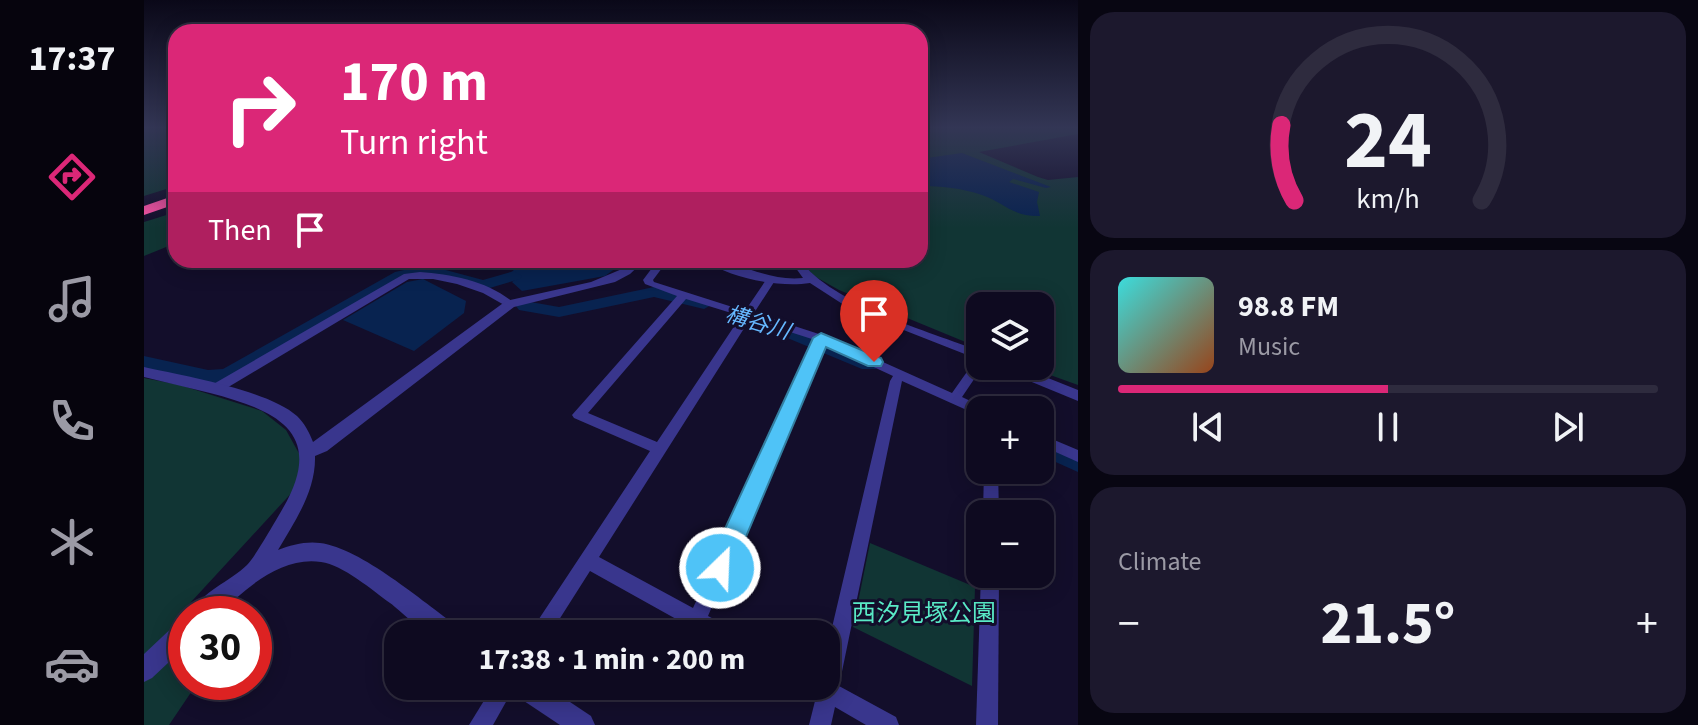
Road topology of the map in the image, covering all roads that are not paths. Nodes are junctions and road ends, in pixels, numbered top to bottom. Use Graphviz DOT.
graph roads {
  1 [pos="168,196"];
  2 [pos="168,202"];
  3 [pos="144,204"];
  4 [pos="144,211"];
  5 [pos="630,268"];
  6 [pos="657,268"];
  7 [pos="736,268"];
  8 [pos="801,268"];
  9 [pos="771,279"];
  10 [pos="809,280"];
  11 [pos="682,297"];
  12 [pos="510,304"];
  13 [pos="746,315"];
  14 [pos="819,341"];
  15 [pos="966,350"];
  16 [pos="144,372"];
  17 [pos="899,377"];
  18 [pos="967,380"];
  19 [pos="1039,380"];
  20 [pos="215,389"];
  21 [pos="1078,396"];
  22 [pos="954,399"];
  23 [pos="966,405"];
  24 [pos="1054,445"];
  25 [pos="660,449"];
  26 [pos="307,452"];
  27 [pos="1078,456"];
  28 [pos="587,560"];
  29 [pos="256,570"];
  30 [pos="990,588"];
  31 [pos="225,596"];
  32 [pos="429,620"];
  33 [pos="548,620"];
  34 [pos="697,620"];
  35 [pos="839,620"];
  36 [pos="168,647"];
  37 [pos="144,670"];
  38 [pos="840,699"];
  39 [pos="496,700"];
  40 [pos="545,700"];
  41 [pos="821,700"];
  42 [pos="480,725"];
  43 [pos="582,725"];
  44 [pos="820,725"];
  45 [pos="888,725"];
  46 [pos="987,725"];
  1 -- 3 [label="highway"];
  2 -- 4 [label="highway"];
  5 -- 12 [label="street"];
  6 -- 11 [label="street"];
  7 -- 9 [label="street"];
  8 -- 10 [label="street"];
  9 -- 10 [label="street"];
  9 -- 13 [label="street"];
  10 -- 15 [label="street"];
  11 -- 13 [label="street"];
  11 -- 25 [label="street"];
  12 -- 20 [label="street"];
  12 -- 26 [label="street"];
  13 -- 14 [label="street"];
  13 -- 25 [label="street"];
  14 -- 17 [label="street"];
  14 -- 34 [label="street"];
  16 -- 20 [label="street"];
  17 -- 22 [label="street"];
  17 -- 35 [label="street"];
  18 -- 22 [label="street"];
  19 -- 21 [label="street"];
  20 -- 26 [label="street"];
  22 -- 23 [label="street"];
  24 -- 27 [label="street"];
  25 -- 28 [label="street"];
  26 -- 29 [label="street"];
  28 -- 33 [label="street"];
  28 -- 34 [label="street"];
  29 -- 31 [label="street"];
  29 -- 32 [label="street"];
  30 -- 46 [label="street"];
  36 -- 37 [label="street"];
  38 -- 45 [label="street"];
  39 -- 42 [label="street"];
  40 -- 43 [label="street"];
  41 -- 44 [label="street"];
}
